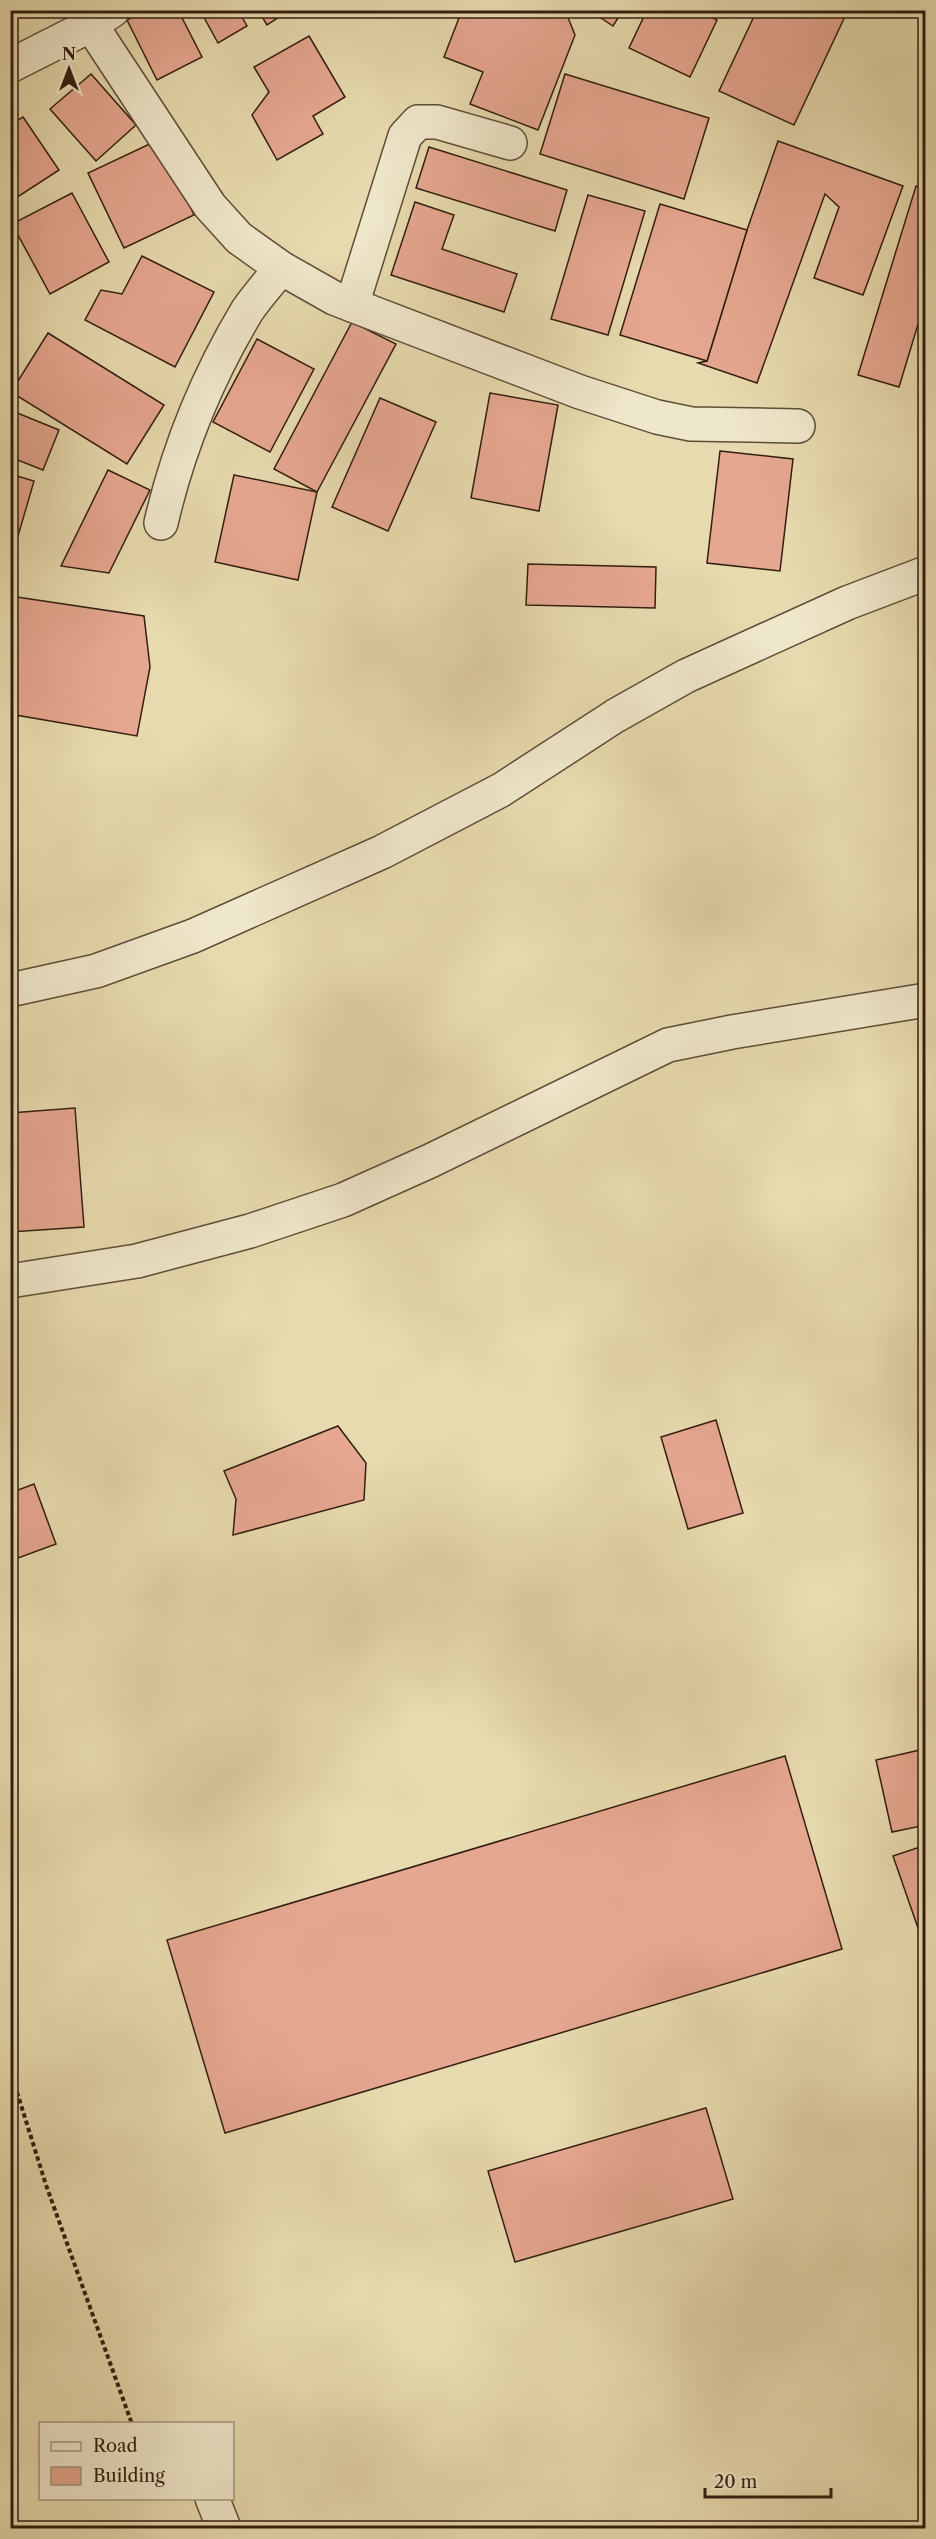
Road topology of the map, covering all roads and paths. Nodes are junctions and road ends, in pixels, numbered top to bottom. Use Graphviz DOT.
graph roads {
  1 [pos="102,18"];
  2 [pos="12,63"];
  3 [pos="510,143"];
  4 [pos="281,268"];
  5 [pos="352,305"];
  6 [pos="798,426"];
  7 [pos="161,523"];
  8 [pos="926,573"];
  9 [pos="10,990"];
  10 [pos="926,1000"];
  11 [pos="10,1281"];
  12 [pos="10,2040"];
  13 [pos="131,2422"];
  14 [pos="212,2500"];
  15 [pos="224,2529"];
  1 -- 2 [label="street"];
  1 -- 4 [label="street"];
  3 -- 5 [label="street"];
  4 -- 5 [label="street"];
  4 -- 7 [label="street"];
  5 -- 6 [label="street"];
  8 -- 9 [label="street"];
  10 -- 11 [label="street"];
  12 -- 13 [label="path"];
  14 -- 15 [label="street"];
}
